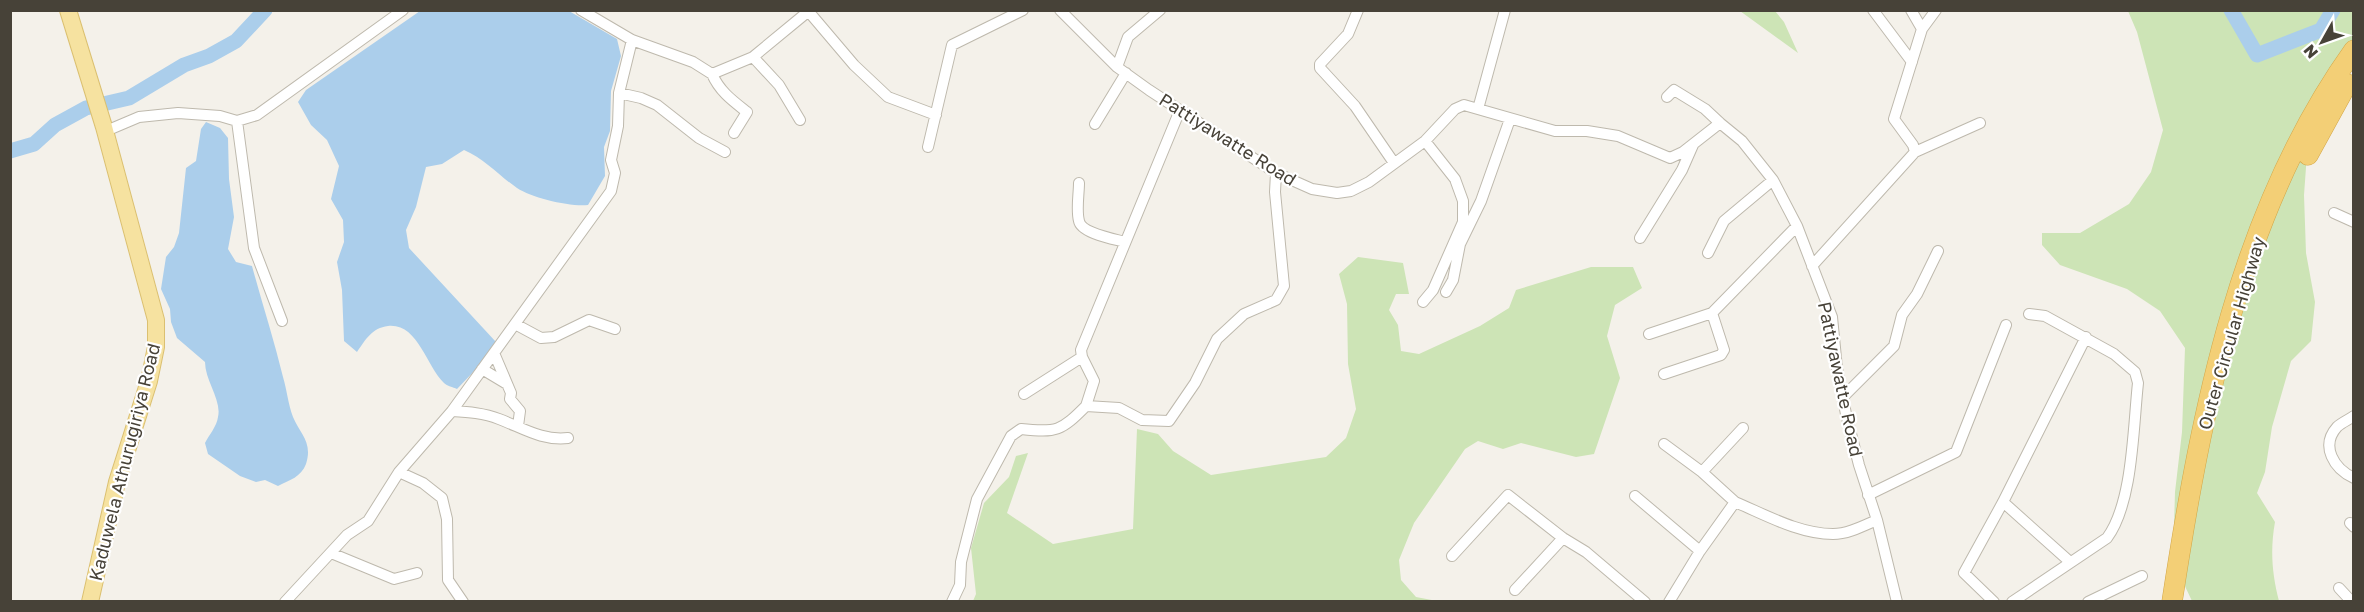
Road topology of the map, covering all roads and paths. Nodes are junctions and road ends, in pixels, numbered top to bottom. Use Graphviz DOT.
graph roads {
  1 [pos="68,10"];
  2 [pos="403,10"];
  3 [pos="581,10"];
  4 [pos="1023,10"];
  5 [pos="1060,10"];
  6 [pos="1160,10"];
  7 [pos="1358,10"];
  8 [pos="1505,10"];
  9 [pos="1873,10"];
  10 [pos="1911,10"];
  11 [pos="1936,10"];
  12 [pos="810,11"];
  13 [pos="1922,29"];
  14 [pos="632,40"];
  15 [pos="2354,50"];
  16 [pos="753,57"];
  17 [pos="1912,62"];
  18 [pos="1122,70"];
  19 [pos="712,74"];
  20 [pos="2354,74"];
  21 [pos="620,93"];
  22 [pos="1667,97"];
  23 [pos="1478,109"];
  24 [pos="1179,110"];
  25 [pos="936,115"];
  26 [pos="1510,119"];
  27 [pos="800,120"];
  28 [pos="237,121"];
  29 [pos="1720,123"];
  30 [pos="1980,123"];
  31 [pos="1095,124"];
  32 [pos="105,129"];
  33 [pos="734,133"];
  34 [pos="1425,141"];
  35 [pos="1694,143"];
  36 [pos="928,147"];
  37 [pos="724,152"];
  38 [pos="1915,152"];
  39 [pos="1394,163"];
  40 [pos="1276,172"];
  41 [pos="1773,180"];
  42 [pos="1079,183"];
  43 [pos="2334,213"];
  44 [pos="2354,222"];
  45 [pos="1797,226"];
  46 [pos="1640,238"];
  47 [pos="1125,242"];
  48 [pos="1938,251"];
  49 [pos="1708,253"];
  50 [pos="1812,266"];
  51 [pos="1446,292"];
  52 [pos="1423,302"];
  53 [pos="1712,314"];
  54 [pos="2029,314"];
  55 [pos="282,321"];
  56 [pos="515,324"];
  57 [pos="2006,325"];
  58 [pos="615,328"];
  59 [pos="1649,334"];
  60 [pos="2086,337"];
  61 [pos="494,352"];
  62 [pos="1082,357"];
  63 [pos="482,369"];
  64 [pos="1664,374"];
  65 [pos="507,384"];
  66 [pos="1023,394"];
  67 [pos="1844,396"];
  68 [pos="1086,406"];
  69 [pos="452,411"];
  70 [pos="2354,417"];
  71 [pos="518,426"];
  72 [pos="1743,428"];
  73 [pos="568,438"];
  74 [pos="1664,444"];
  75 [pos="399,472"];
  76 [pos="1702,472"];
  77 [pos="2354,478"];
  78 [pos="1868,495"];
  79 [pos="1635,496"];
  80 [pos="1735,502"];
  81 [pos="2003,502"];
  82 [pos="1877,520"];
  83 [pos="1563,538"];
  84 [pos="1701,551"];
  85 [pos="331,553"];
  86 [pos="1452,556"];
  87 [pos="2069,561"];
  88 [pos="417,573"];
  89 [pos="2142,576"];
  90 [pos="2339,588"];
  91 [pos="1515,590"];
  92 [pos="90,602"];
  93 [pos="285,602"];
  94 [pos="463,602"];
  95 [pos="952,602"];
  96 [pos="1645,602"];
  97 [pos="1670,602"];
  98 [pos="1897,602"];
  99 [pos="1994,602"];
  100 [pos="2012,602"];
  101 [pos="2088,602"];
  102 [pos="2172,602"];
  103 [pos="2184,602"];
  104 [pos="2352,602"];
  1 -- 32 [label="main road, Kaduwela Athurugiriya Road"];
  2 -- 28 [label="street"];
  3 -- 14 [label="street"];
  4 -- 25 [label="street"];
  5 -- 18 [label="street, Pattiyawatte Road"];
  6 -- 18 [label="street"];
  7 -- 39 [label="street"];
  8 -- 23 [label="street"];
  9 -- 17 [label="street"];
  10 -- 13 [label="street"];
  11 -- 13 [label="street"];
  12 -- 16 [label="street"];
  12 -- 25 [label="street"];
  13 -- 17 [label="street"];
  14 -- 19 [label="street"];
  14 -- 21 [label="street"];
  15 -- 102 [label="highway, Outer Circular Highway"];
  16 -- 19 [label="street"];
  16 -- 27 [label="street"];
  17 -- 38 [label="street"];
  18 -- 24 [label="street, Pattiyawatte Road"];
  18 -- 31 [label="street"];
  19 -- 33 [label="street"];
  20 -- 103 [label="highway, Outer Circular Highway"];
  21 -- 37 [label="street"];
  21 -- 56 [label="street"];
  22 -- 29 [label="street"];
  23 -- 26 [label="street, Pattiyawatte Road"];
  23 -- 34 [label="street, Pattiyawatte Road"];
  24 -- 40 [label="street, Pattiyawatte Road"];
  24 -- 47 [label="street"];
  25 -- 36 [label="street"];
  26 -- 35 [label="street, Pattiyawatte Road"];
  26 -- 51 [label="street"];
  28 -- 32 [label="street"];
  28 -- 55 [label="street"];
  29 -- 35 [label="street, Pattiyawatte Road"];
  29 -- 41 [label="street, Pattiyawatte Road"];
  30 -- 38 [label="street"];
  32 -- 92 [label="main road, Kaduwela Athurugiriya Road"];
  34 -- 39 [label="street, Pattiyawatte Road"];
  34 -- 52 [label="street"];
  35 -- 46 [label="street"];
  38 -- 50 [label="street"];
  39 -- 40 [label="street, Pattiyawatte Road"];
  40 -- 68 [label="street"];
  41 -- 45 [label="street, Pattiyawatte Road"];
  41 -- 49 [label="street"];
  42 -- 47 [label="street"];
  43 -- 44 [label="street"];
  45 -- 50 [label="street, Pattiyawatte Road"];
  45 -- 53 [label="street"];
  47 -- 62 [label="street"];
  48 -- 67 [label="street"];
  50 -- 67 [label="street, Pattiyawatte Road"];
  53 -- 59 [label="street"];
  53 -- 64 [label="street"];
  54 -- 60 [label="street"];
  56 -- 58 [label="street"];
  56 -- 61 [label="street"];
  57 -- 78 [label="street"];
  60 -- 81 [label="street"];
  60 -- 87 [label="street"];
  61 -- 63 [label="street"];
  61 -- 65 [label="street"];
  62 -- 66 [label="street"];
  62 -- 68 [label="street"];
  63 -- 65 [label="street"];
  63 -- 69 [label="street"];
  65 -- 71 [label="street"];
  67 -- 78 [label="street, Pattiyawatte Road"];
  68 -- 95 [label="street"];
  69 -- 71 [label="street"];
  69 -- 75 [label="street"];
  70 -- 77 [label="street"];
  71 -- 73 [label="street"];
  72 -- 76 [label="street"];
  74 -- 76 [label="street"];
  75 -- 85 [label="street"];
  75 -- 94 [label="street"];
  76 -- 80 [label="street"];
  78 -- 82 [label="street, Pattiyawatte Road"];
  79 -- 84 [label="street"];
  80 -- 82 [label="street"];
  80 -- 84 [label="street"];
  81 -- 87 [label="street"];
  81 -- 99 [label="street"];
  82 -- 98 [label="street, Pattiyawatte Road"];
  83 -- 86 [label="street"];
  83 -- 91 [label="street"];
  83 -- 96 [label="street"];
  84 -- 97 [label="street"];
  85 -- 88 [label="street"];
  85 -- 93 [label="street"];
  87 -- 100 [label="street"];
  89 -- 101 [label="street"];
  90 -- 104 [label="street"];
}
